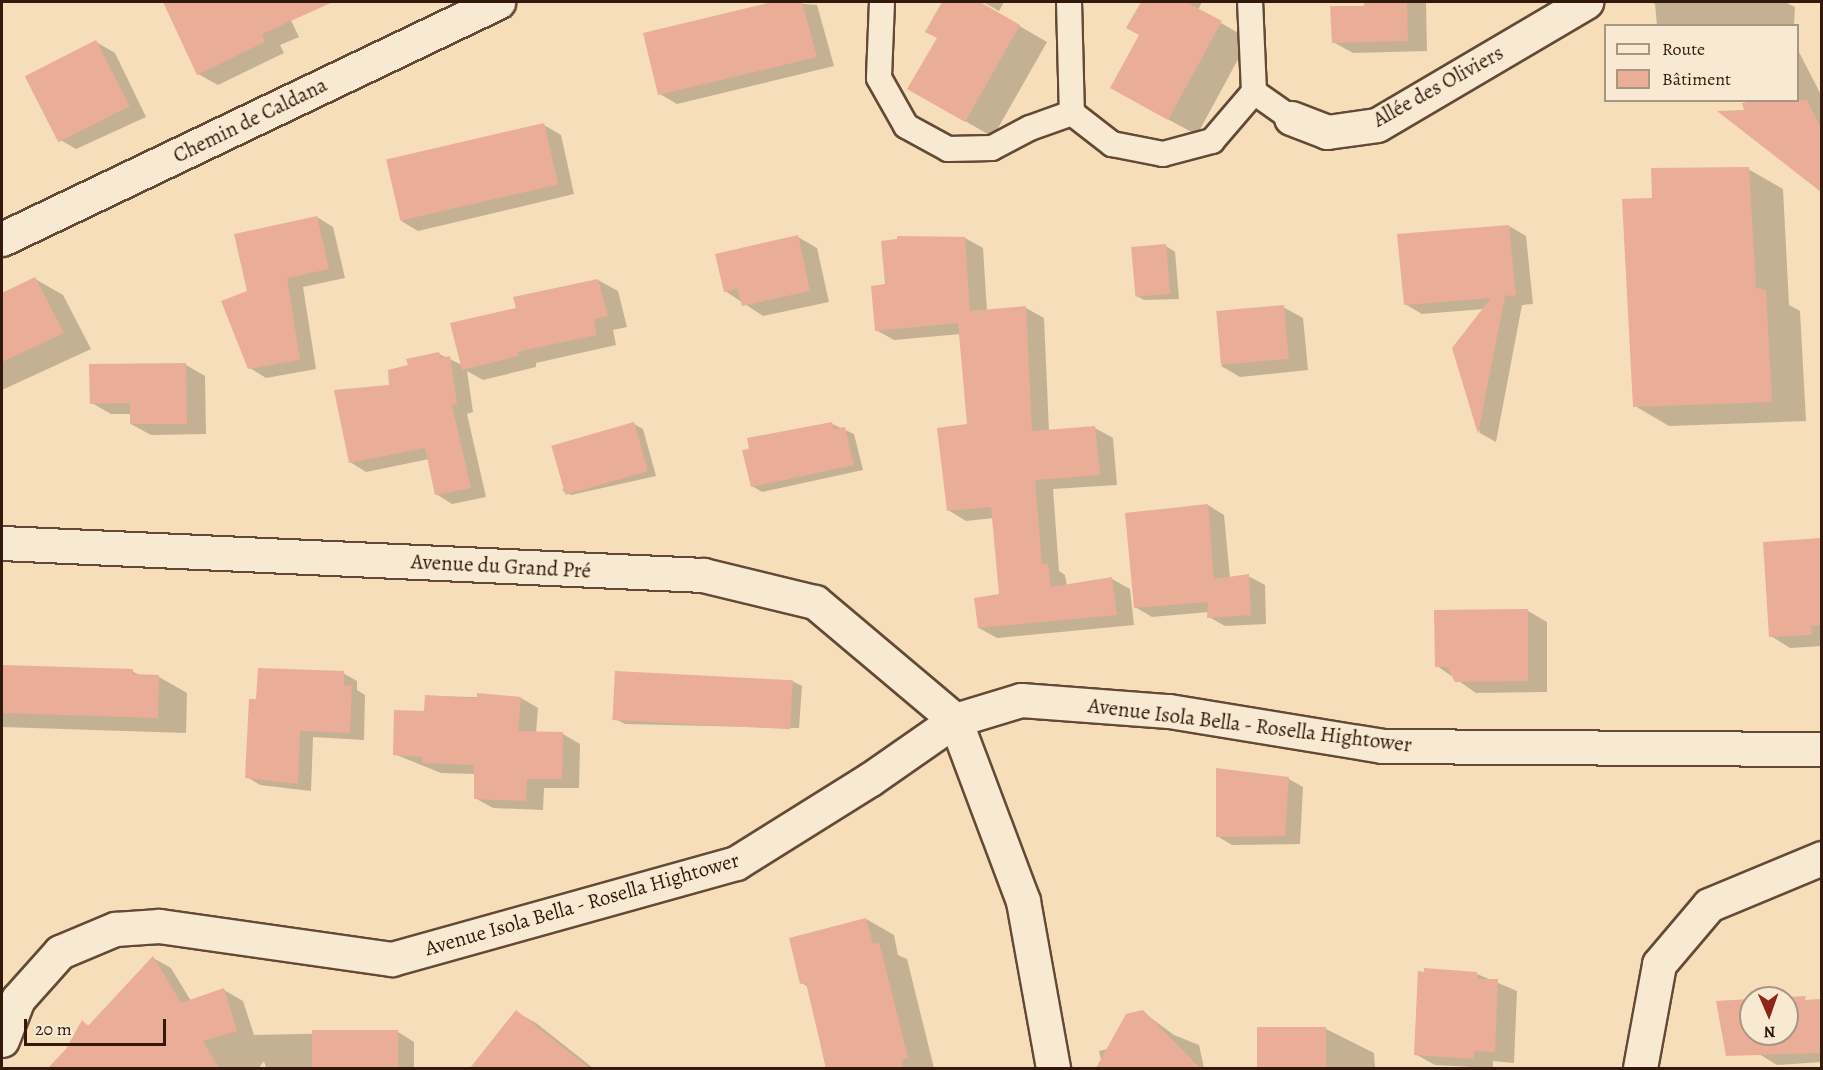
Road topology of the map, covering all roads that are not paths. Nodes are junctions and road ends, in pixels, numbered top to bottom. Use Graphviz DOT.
graph roads {
  1 [pos="498,2"];
  2 [pos="882,2"];
  3 [pos="1069,2"];
  4 [pos="1250,2"];
  5 [pos="1586,2"];
  6 [pos="1254,92"];
  7 [pos="1072,113"];
  8 [pos="1291,118"];
  9 [pos="2,239"];
  10 [pos="2,543"];
  11 [pos="955,720"];
  12 [pos="1821,748"];
  13 [pos="1821,858"];
  14 [pos="2,1040"];
  15 [pos="1053,1068"];
  16 [pos="1640,1068"];
  1 -- 9 [label="street, Chemin de Caldana"];
  2 -- 7 [label="lane"];
  3 -- 7 [label="lane"];
  4 -- 6 [label="lane"];
  5 -- 8 [label="street, Allée des Oliviers"];
  6 -- 7 [label="lane"];
  6 -- 8 [label="lane, Allée des Oliviers"];
  10 -- 11 [label="street, Avenue du Grand Pré"];
  11 -- 12 [label="street, Avenue Isola Bella - Rosella Hightower"];
  11 -- 14 [label="street, Avenue Isola Bella - Rosella Hightower"];
  11 -- 15 [label="street"];
  13 -- 16 [label="street"];
}
